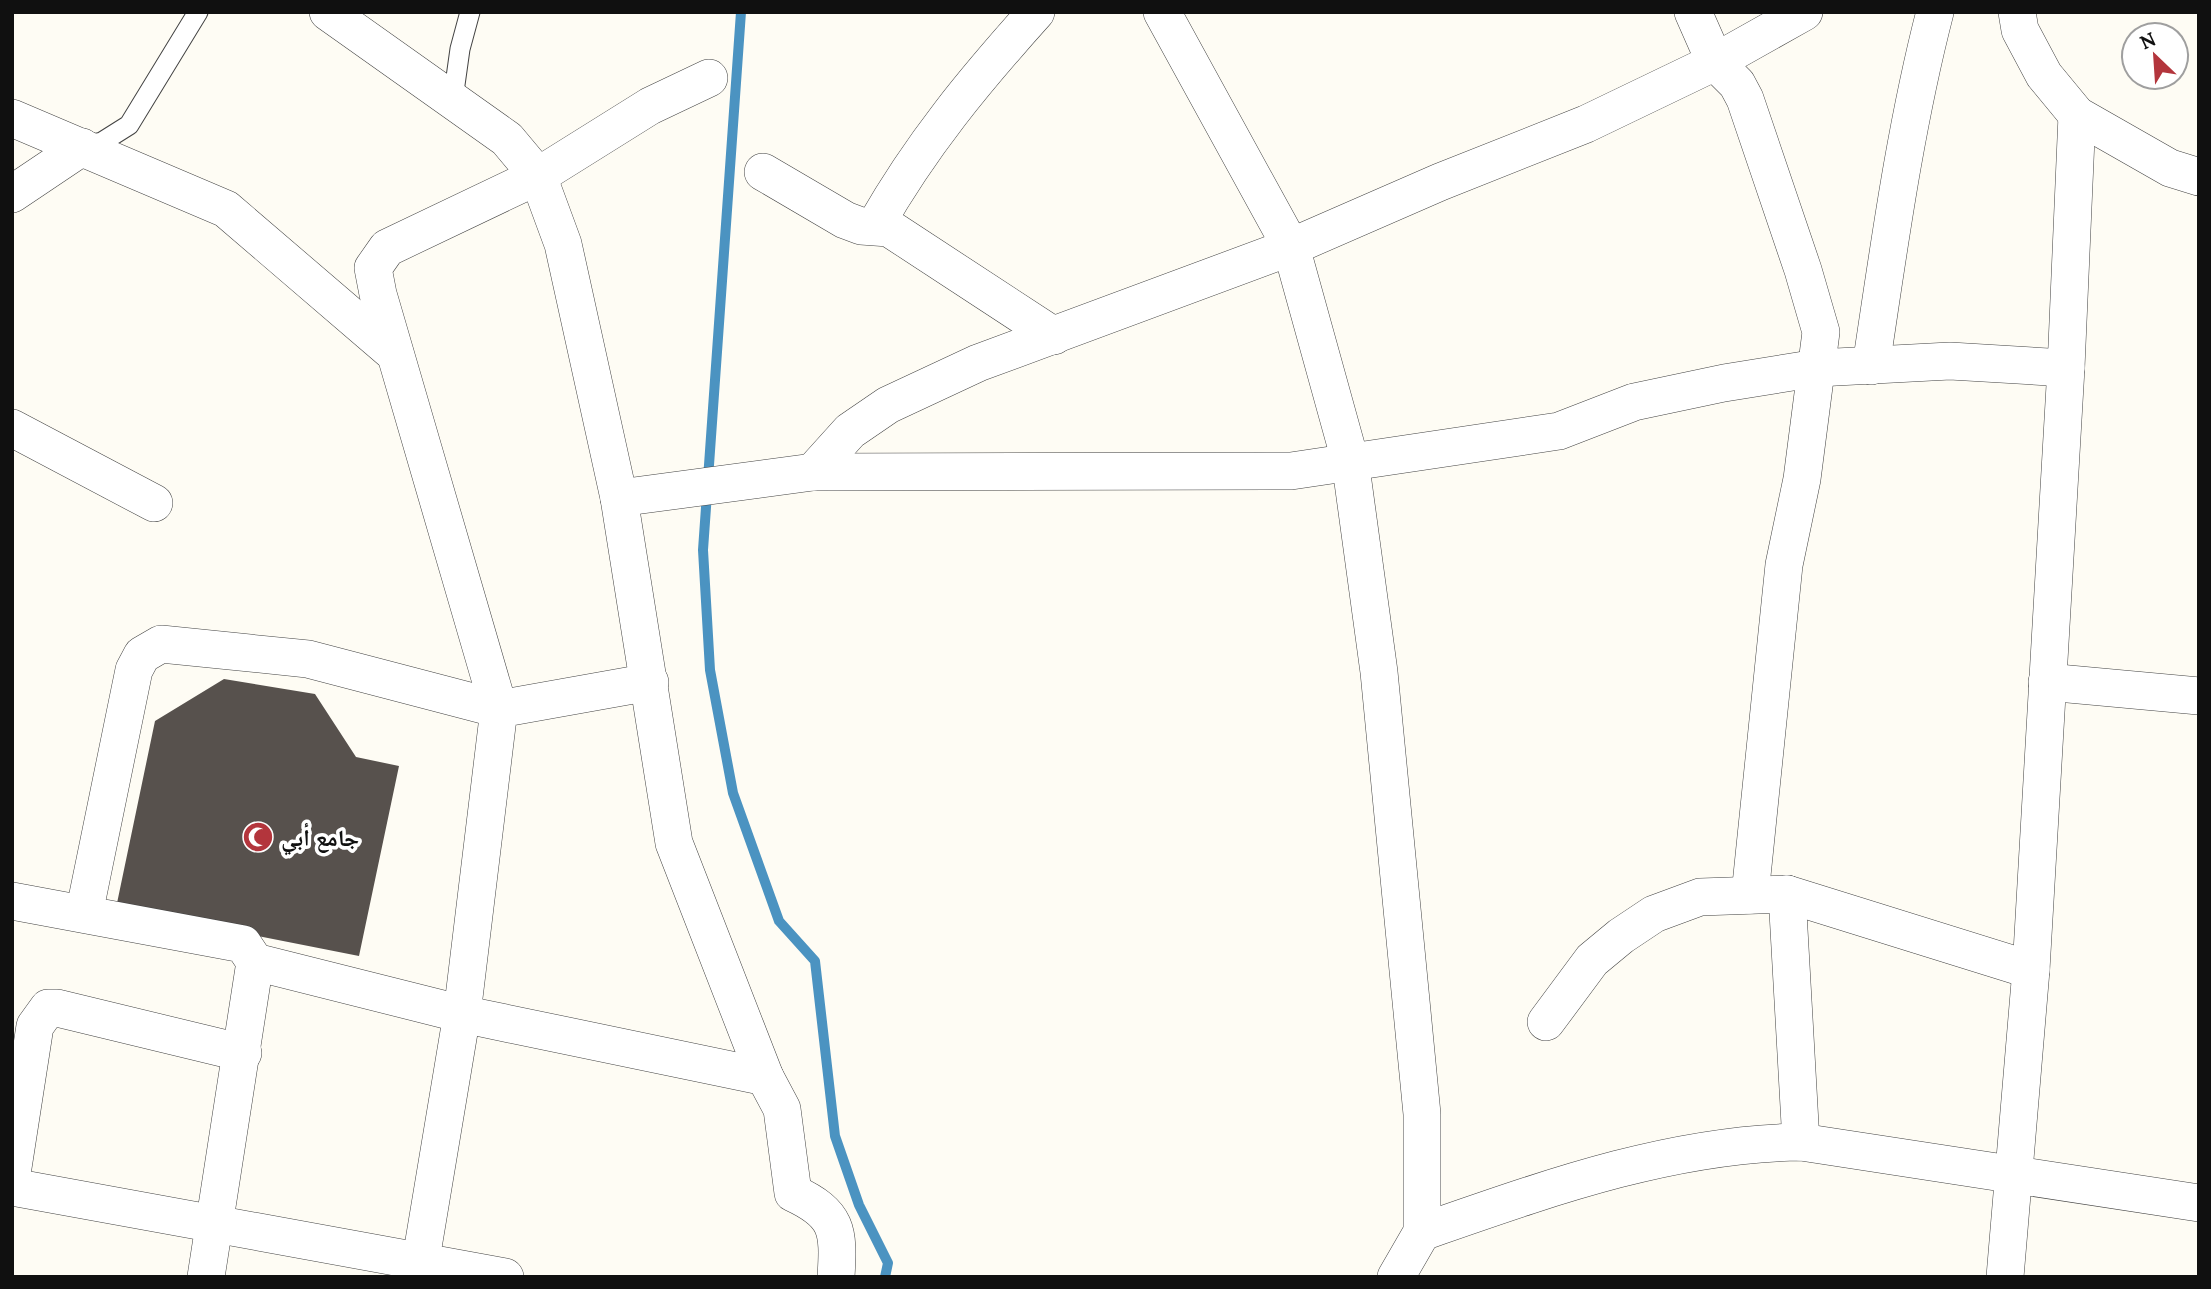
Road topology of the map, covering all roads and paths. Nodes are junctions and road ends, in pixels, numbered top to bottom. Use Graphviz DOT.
graph roads {
  1 [pos="198,12"];
  2 [pos="328,12"];
  3 [pos="470,12"];
  4 [pos="1037,12"];
  5 [pos="1162,12"];
  6 [pos="1693,12"];
  7 [pos="1804,12"];
  8 [pos="1935,12"];
  9 [pos="2017,12"];
  10 [pos="1715,62"];
  11 [pos="709,78"];
  12 [pos="453,99"];
  13 [pos="2077,115"];
  14 [pos="12,118"];
  15 [pos="82,147"];
  16 [pos="764,172"];
  17 [pos="538,176"];
  18 [pos="2199,177"];
  19 [pos="12,194"];
  20 [pos="874,226"];
  21 [pos="1291,247"];
  22 [pos="1054,336"];
  23 [pos="395,354"];
  24 [pos="1871,366"];
  25 [pos="1817,368"];
  26 [pos="2066,369"];
  27 [pos="12,428"];
  28 [pos="1350,460"];
  29 [pos="813,472"];
  30 [pos="619,498"];
  31 [pos="154,503"];
  32 [pos="650,682"];
  33 [pos="2048,682"];
  34 [pos="2199,696"];
  35 [pos="499,709"];
  36 [pos="1787,894"];
  37 [pos="1750,895"];
  38 [pos="12,901"];
  39 [pos="84,914"];
  40 [pos="255,962"];
  41 [pos="2031,970"];
  42 [pos="462,1014"];
  43 [pos="1546,1021"];
  44 [pos="243,1053"];
  45 [pos="765,1077"];
  46 [pos="18,1101"];
  47 [pos="1801,1142"];
  48 [pos="12,1174"];
  49 [pos="2013,1175"];
  50 [pos="12,1187"];
  51 [pos="2199,1203"];
  52 [pos="215,1226"];
  53 [pos="1422,1232"];
  54 [pos="419,1269"];
  55 [pos="206,1277"];
  56 [pos="505,1277"];
  57 [pos="836,1277"];
  58 [pos="1396,1277"];
  59 [pos="2005,1277"];
  1 -- 15 [label="lane"];
  2 -- 12 [label="street"];
  3 -- 12 [label="lane"];
  4 -- 20 [label="street"];
  5 -- 21 [label="street"];
  6 -- 10 [label="street"];
  7 -- 10 [label="street"];
  8 -- 24 [label="street"];
  9 -- 13 [label="street"];
  10 -- 21 [label="street"];
  10 -- 25 [label="street"];
  11 -- 17 [label="street"];
  12 -- 17 [label="street"];
  13 -- 18 [label="street"];
  13 -- 26 [label="street"];
  14 -- 15 [label="street"];
  15 -- 19 [label="street"];
  15 -- 23 [label="street"];
  16 -- 20 [label="street"];
  17 -- 23 [label="street"];
  17 -- 30 [label="street"];
  20 -- 22 [label="street"];
  21 -- 22 [label="street"];
  21 -- 28 [label="street"];
  22 -- 29 [label="street"];
  23 -- 35 [label="street"];
  24 -- 25 [label="street"];
  24 -- 26 [label="street"];
  25 -- 28 [label="street"];
  25 -- 37 [label="street"];
  26 -- 33 [label="street"];
  27 -- 31 [label="street"];
  28 -- 29 [label="street"];
  28 -- 53 [label="street"];
  29 -- 30 [label="street"];
  30 -- 32 [label="street"];
  32 -- 35 [label="street"];
  32 -- 45 [label="street"];
  33 -- 34 [label="street"];
  33 -- 41 [label="street"];
  35 -- 39 [label="street"];
  35 -- 42 [label="street"];
  36 -- 37 [label="street"];
  36 -- 41 [label="street"];
  36 -- 47 [label="street"];
  37 -- 43 [label="street"];
  38 -- 39 [label="street"];
  39 -- 40 [label="street"];
  40 -- 42 [label="street"];
  40 -- 44 [label="street"];
  41 -- 49 [label="street"];
  42 -- 45 [label="street"];
  42 -- 54 [label="street"];
  44 -- 46 [label="street"];
  44 -- 52 [label="street"];
  45 -- 57 [label="street"];
  46 -- 48 [label="street"];
  47 -- 49 [label="street"];
  47 -- 53 [label="street"];
  49 -- 51 [label="street"];
  49 -- 59 [label="street"];
  50 -- 52 [label="street"];
  52 -- 54 [label="street"];
  52 -- 55 [label="street"];
  53 -- 58 [label="street"];
  54 -- 56 [label="street"];
}
